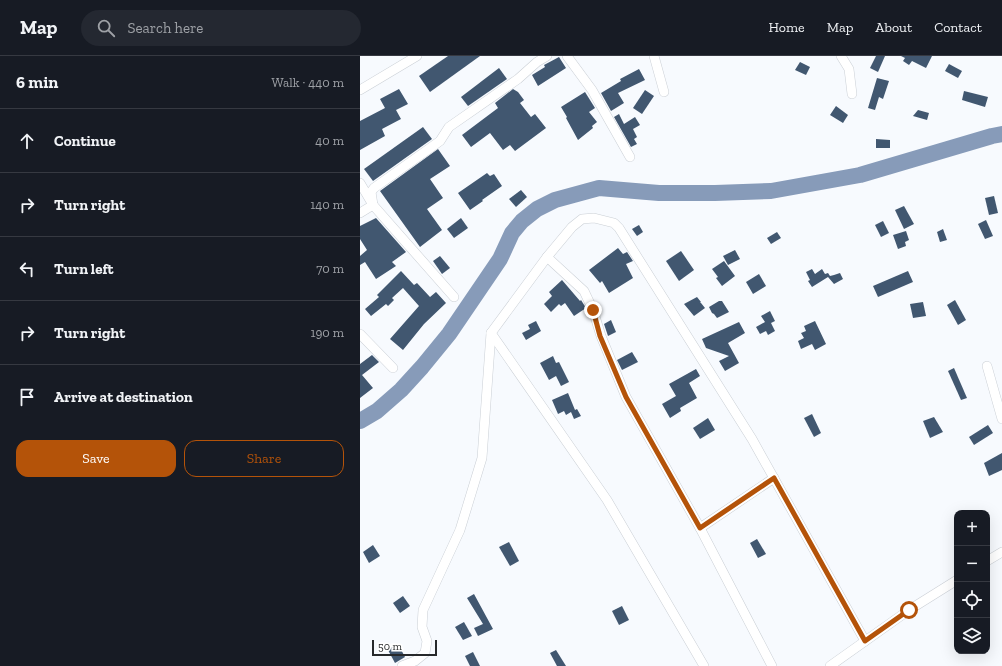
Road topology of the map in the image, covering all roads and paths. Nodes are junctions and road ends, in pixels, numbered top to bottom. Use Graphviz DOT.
graph roads {
  1 [pos="417,56"];
  2 [pos="547,56"];
  3 [pos="567,56"];
  4 [pos="654,56"];
  5 [pos="841,56"];
  6 [pos="360,90"];
  7 [pos="664,92"];
  8 [pos="852,94"];
  9 [pos="630,157"];
  10 [pos="360,183"];
  11 [pos="373,204"];
  12 [pos="360,213"];
  13 [pos="547,257"];
  14 [pos="454,297"];
  15 [pos="491,333"];
  16 [pos="360,334"];
  17 [pos="987,366"];
  18 [pos="393,368"];
  19 [pos="1002,419"];
  20 [pos="774,478"];
  21 [pos="700,528"];
  22 [pos="1002,552"];
  23 [pos="990,559"];
  24 [pos="954,582"];
  25 [pos="865,641"];
  26 [pos="402,666"];
  27 [pos="704,666"];
  28 [pos="772,666"];
  29 [pos="830,666"];
  1 -- 6 [label="street"];
  2 -- 11 [label="street"];
  3 -- 9 [label="street"];
  4 -- 7 [label="street"];
  5 -- 8 [label="street"];
  10 -- 11 [label="street"];
  11 -- 12 [label="street"];
  11 -- 14 [label="street"];
  13 -- 15 [label="street"];
  13 -- 20 [label="street"];
  13 -- 21 [label="street"];
  15 -- 26 [label="street"];
  15 -- 27 [label="street"];
  16 -- 18 [label="street"];
  17 -- 19 [label="street"];
  20 -- 21 [label="street"];
  20 -- 25 [label="street"];
  21 -- 28 [label="street"];
  22 -- 23 [label="street"];
  24 -- 25 [label="street"];
  25 -- 29 [label="street"];
}
